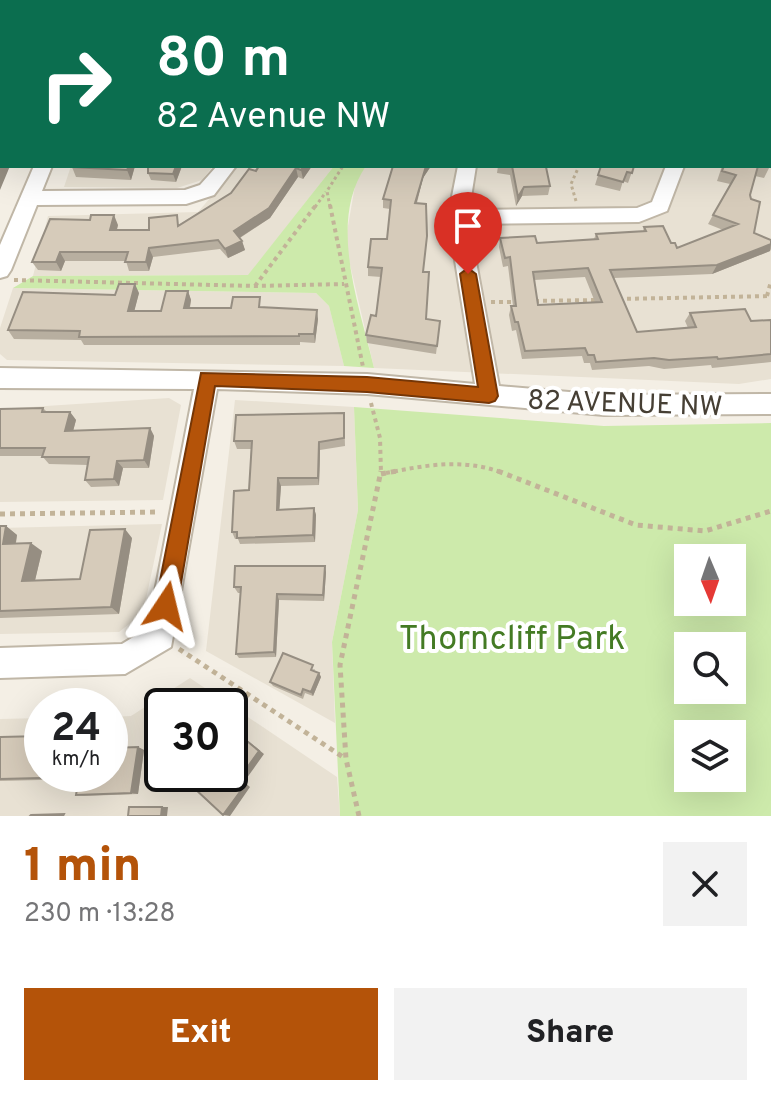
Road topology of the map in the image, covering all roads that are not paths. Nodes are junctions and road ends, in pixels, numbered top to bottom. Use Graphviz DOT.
graph roads {
  1 [pos="42,168"];
  2 [pos="225,168"];
  3 [pos="467,168"];
  4 [pos="674,168"];
  5 [pos="28,198"];
  6 [pos="458,217"];
  7 [pos="0,270"];
  8 [pos="0,378"];
  9 [pos="207,379"];
  10 [pos="489,396"];
  11 [pos="771,404"];
  12 [pos="0,663"];
  1 -- 5 [label="street"];
  2 -- 5 [label="street"];
  3 -- 6 [label="street"];
  4 -- 6 [label="street"];
  5 -- 7 [label="street"];
  6 -- 10 [label="street"];
  8 -- 9 [label="street, 82 AVENUE NW"];
  9 -- 10 [label="street, 82 AVENUE NW"];
  9 -- 12 [label="street"];
  10 -- 11 [label="street, 82 AVENUE NW"];
}
